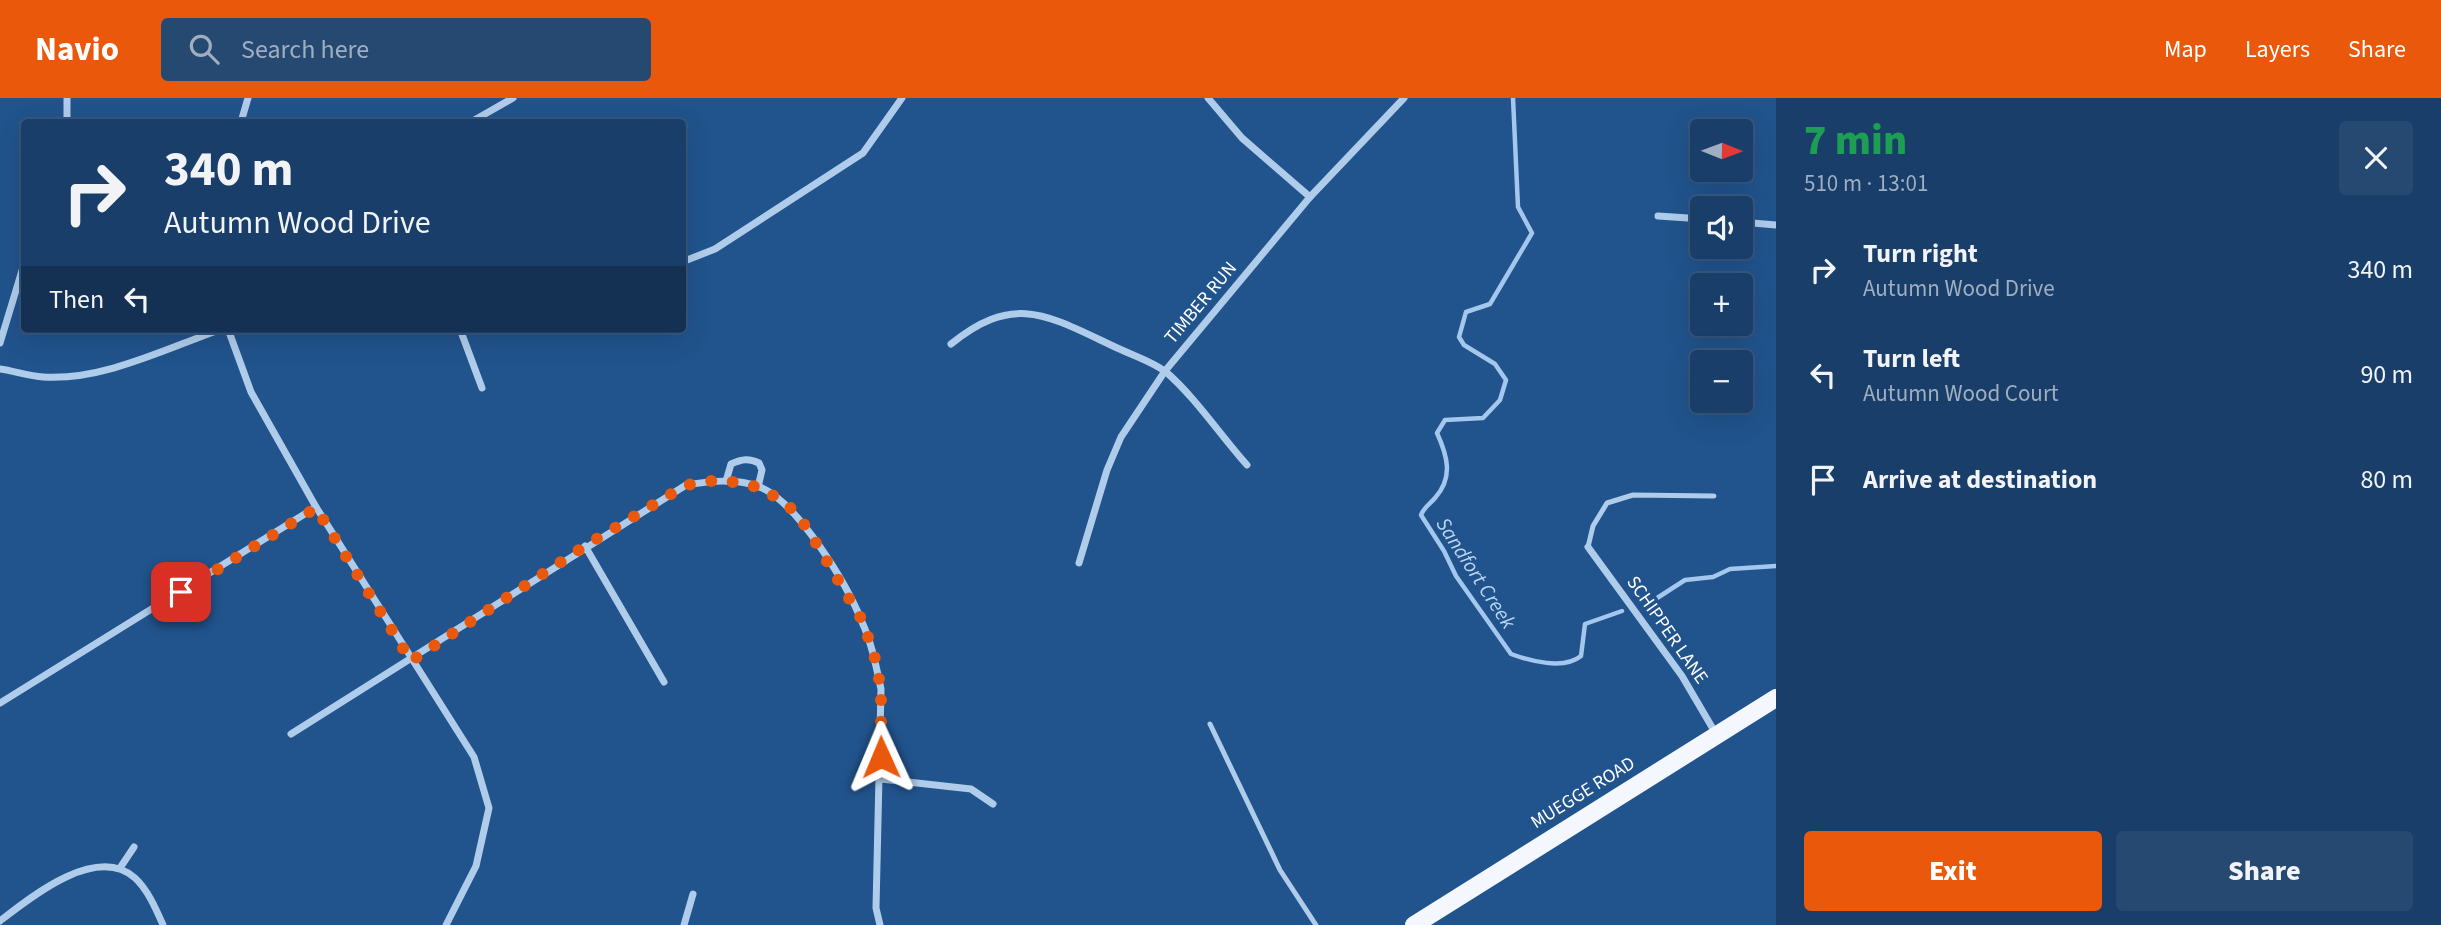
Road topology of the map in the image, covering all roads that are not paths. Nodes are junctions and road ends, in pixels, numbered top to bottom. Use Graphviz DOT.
graph roads {
  1 [pos="66,98"];
  2 [pos="248,98"];
  3 [pos="513,98"];
  4 [pos="902,98"];
  5 [pos="1208,98"];
  6 [pos="1404,98"];
  7 [pos="67,119"];
  8 [pos="242,119"];
  9 [pos="476,119"];
  10 [pos="1310,197"];
  11 [pos="1657,216"];
  12 [pos="1690,218"];
  13 [pos="1753,223"];
  14 [pos="1776,225"];
  15 [pos="686,260"];
  16 [pos="21,274"];
  17 [pos="210,333"];
  18 [pos="229,333"];
  19 [pos="461,333"];
  20 [pos="0,343"];
  21 [pos="951,344"];
  22 [pos="0,369"];
  23 [pos="1165,371"];
  24 [pos="482,388"];
  25 [pos="1247,465"];
  26 [pos="726,481"];
  27 [pos="758,487"];
  28 [pos="1714,496"];
  29 [pos="316,508"];
  30 [pos="585,546"];
  31 [pos="1588,547"];
  32 [pos="1079,563"];
  33 [pos="411,661"];
  34 [pos="664,682"];
  35 [pos="1776,698"];
  36 [pos="0,704"];
  37 [pos="1210,724"];
  38 [pos="291,734"];
  39 [pos="1717,734"];
  40 [pos="881,779"];
  41 [pos="993,804"];
  42 [pos="134,847"];
  43 [pos="120,868"];
  44 [pos="693,894"];
  45 [pos="0,921"];
  46 [pos="163,925"];
  47 [pos="446,925"];
  48 [pos="684,925"];
  49 [pos="880,925"];
  50 [pos="1316,925"];
  51 [pos="1414,925"];
  1 -- 7 [label="street"];
  2 -- 8 [label="street"];
  3 -- 9 [label="street"];
  4 -- 15 [label="street"];
  5 -- 10 [label="street"];
  6 -- 10 [label="street, TIMBER RUN"];
  10 -- 23 [label="street, TIMBER RUN"];
  11 -- 12 [label="street"];
  13 -- 14 [label="street"];
  16 -- 20 [label="street"];
  17 -- 22 [label="street"];
  18 -- 29 [label="street"];
  19 -- 24 [label="street"];
  21 -- 23 [label="street"];
  23 -- 25 [label="street"];
  23 -- 32 [label="street, TIMBER RUN"];
  26 -- 27 [label="street"];
  26 -- 27 [label="street"];
  26 -- 30 [label="street"];
  27 -- 40 [label="street"];
  28 -- 31 [label="lane"];
  29 -- 33 [label="street"];
  29 -- 36 [label="street"];
  30 -- 33 [label="street"];
  30 -- 34 [label="street"];
  31 -- 39 [label="street, SCHIPPER LANE"];
  33 -- 38 [label="street"];
  33 -- 47 [label="street"];
  35 -- 39 [label="main road, MUEGGE ROAD"];
  37 -- 50 [label="lane"];
  39 -- 51 [label="main road, MUEGGE ROAD"];
  40 -- 41 [label="street"];
  40 -- 49 [label="street"];
  42 -- 43 [label="street"];
  43 -- 45 [label="street"];
  43 -- 46 [label="street"];
  44 -- 48 [label="street"];
}
